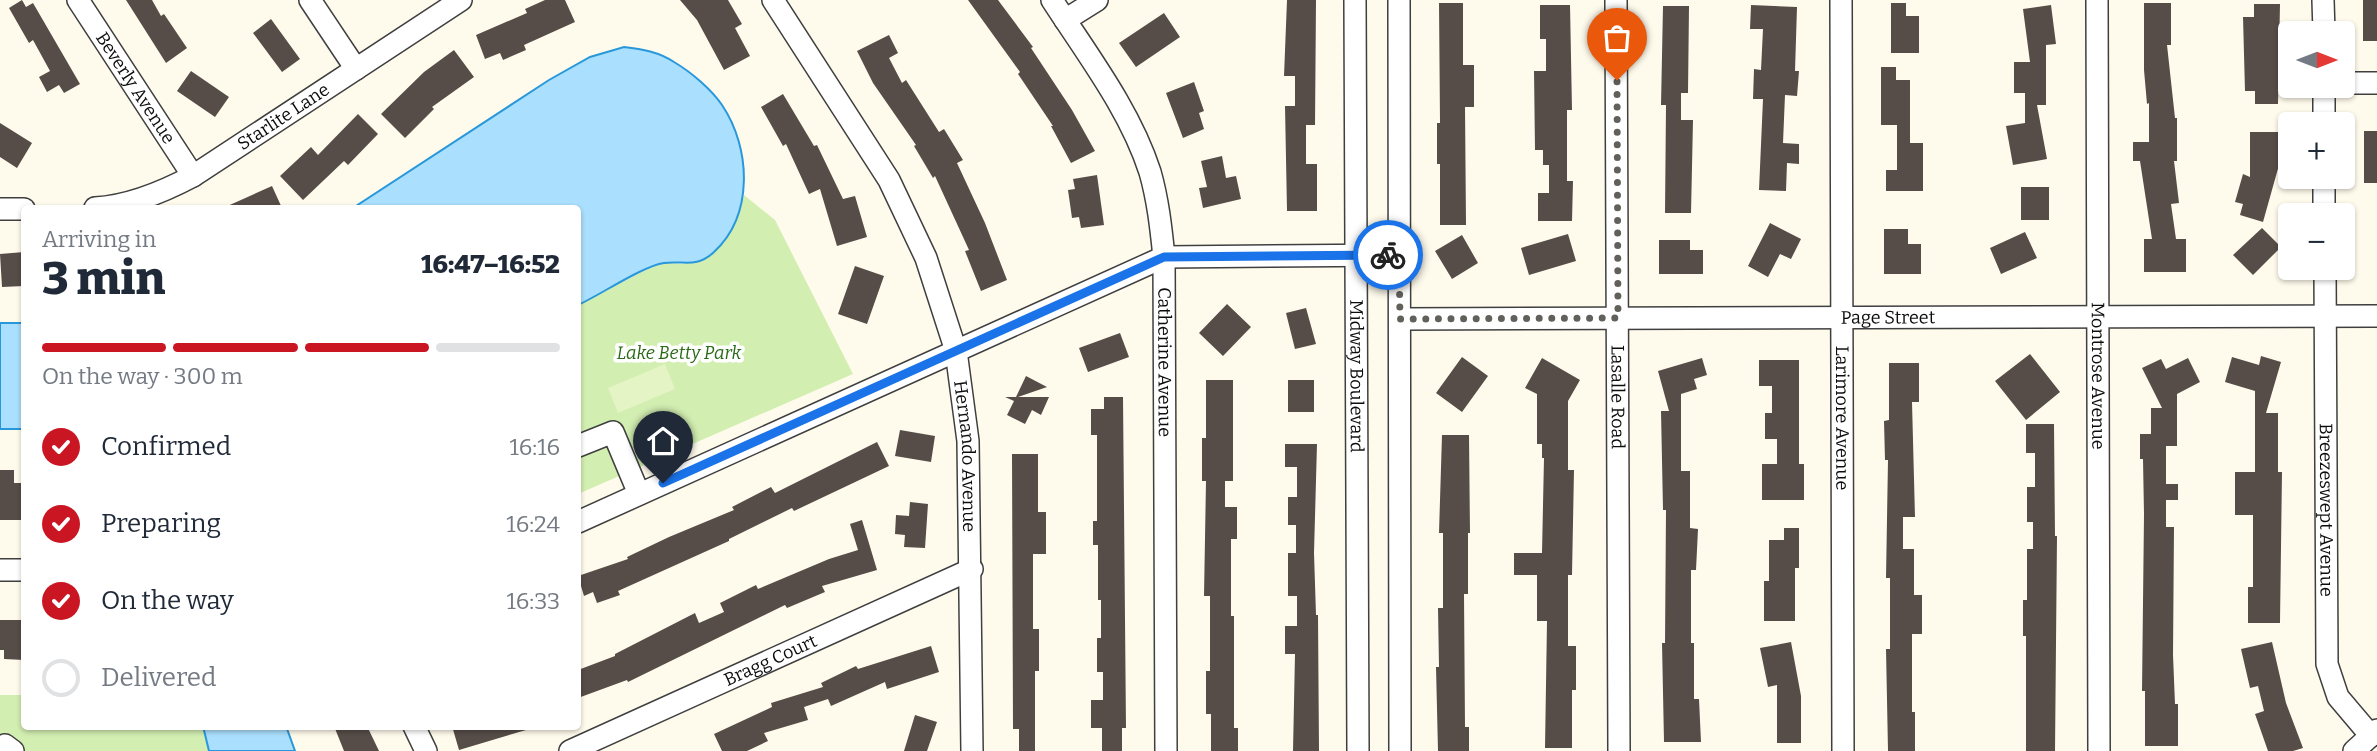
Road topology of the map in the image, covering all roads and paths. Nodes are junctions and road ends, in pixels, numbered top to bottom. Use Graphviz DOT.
graph roads {
  1 [pos="78,0"];
  2 [pos="310,0"];
  3 [pos="461,0"];
  4 [pos="773,0"];
  5 [pos="1052,0"];
  6 [pos="1097,0"];
  7 [pos="1355,0"];
  8 [pos="1399,0"];
  9 [pos="1616,0"];
  10 [pos="1841,0"];
  11 [pos="2097,0"];
  12 [pos="2323,0"];
  13 [pos="1065,20"];
  14 [pos="2323,21"];
  15 [pos="356,69"];
  16 [pos="2356,83"];
  17 [pos="2377,83"];
  18 [pos="194,176"];
  19 [pos="114,205"];
  20 [pos="0,209"];
  21 [pos="21,209"];
  22 [pos="1356,255"];
  23 [pos="1399,255"];
  24 [pos="1164,257"];
  25 [pos="2325,280"];
  26 [pos="2325,316"];
  27 [pos="2377,316"];
  28 [pos="2098,317"];
  29 [pos="1618,318"];
  30 [pos="1842,318"];
  31 [pos="1400,319"];
  32 [pos="956,351"];
  33 [pos="581,445"];
  34 [pos="639,494"];
  35 [pos="581,521"];
  36 [pos="972,569"];
  37 [pos="0,570"];
  38 [pos="21,570"];
  39 [pos="416,730"];
  40 [pos="2374,733"];
  41 [pos="0,748"];
  42 [pos="13,751"];
  43 [pos="426,751"];
  44 [pos="570,751"];
  45 [pos="972,751"];
  46 [pos="1166,751"];
  47 [pos="1358,751"];
  48 [pos="1400,751"];
  49 [pos="1619,751"];
  50 [pos="1843,751"];
  51 [pos="2099,751"];
  52 [pos="2354,751"];
  1 -- 18 [label="street, Beverly Avenue"];
  2 -- 15 [label="street"];
  3 -- 15 [label="street, Starlite Lane"];
  4 -- 32 [label="street, Hernando Avenue"];
  5 -- 13 [label="street, Catherine Avenue"];
  6 -- 13 [label="street"];
  7 -- 22 [label="street, Midway Boulevard"];
  8 -- 23 [label="street"];
  9 -- 29 [label="street, Lasalle Road"];
  10 -- 30 [label="street, Larimore Avenue"];
  11 -- 28 [label="street, Montrose Avenue"];
  12 -- 14 [label="street"];
  13 -- 24 [label="street, Catherine Avenue"];
  15 -- 18 [label="street, Starlite Lane"];
  16 -- 17 [label="street"];
  18 -- 19 [label="street, Starlite Lane"];
  20 -- 21 [label="street"];
  22 -- 23 [label="street"];
  22 -- 24 [label="street"];
  22 -- 47 [label="street, Midway Boulevard"];
  23 -- 31 [label="street"];
  24 -- 32 [label="street"];
  24 -- 46 [label="street, Catherine Avenue"];
  25 -- 26 [label="street, Breezeswept Avenue"];
  26 -- 27 [label="street, Page Street"];
  26 -- 28 [label="street, Page Street"];
  26 -- 40 [label="street, Breezeswept Avenue"];
  28 -- 30 [label="street, Page Street"];
  28 -- 51 [label="street, Montrose Avenue"];
  29 -- 30 [label="street, Page Street"];
  29 -- 31 [label="street, Page Street"];
  29 -- 49 [label="street, Lasalle Road"];
  30 -- 50 [label="street, Larimore Avenue"];
  31 -- 48 [label="street"];
  32 -- 34 [label="street"];
  32 -- 36 [label="street, Hernando Avenue"];
  33 -- 34 [label="street"];
  34 -- 35 [label="street"];
  36 -- 44 [label="street, Bragg Court"];
  36 -- 45 [label="street, Hernando Avenue"];
  37 -- 38 [label="street"];
  39 -- 43 [label="street"];
  40 -- 52 [label="street"];
  41 -- 42 [label="street"];
}
